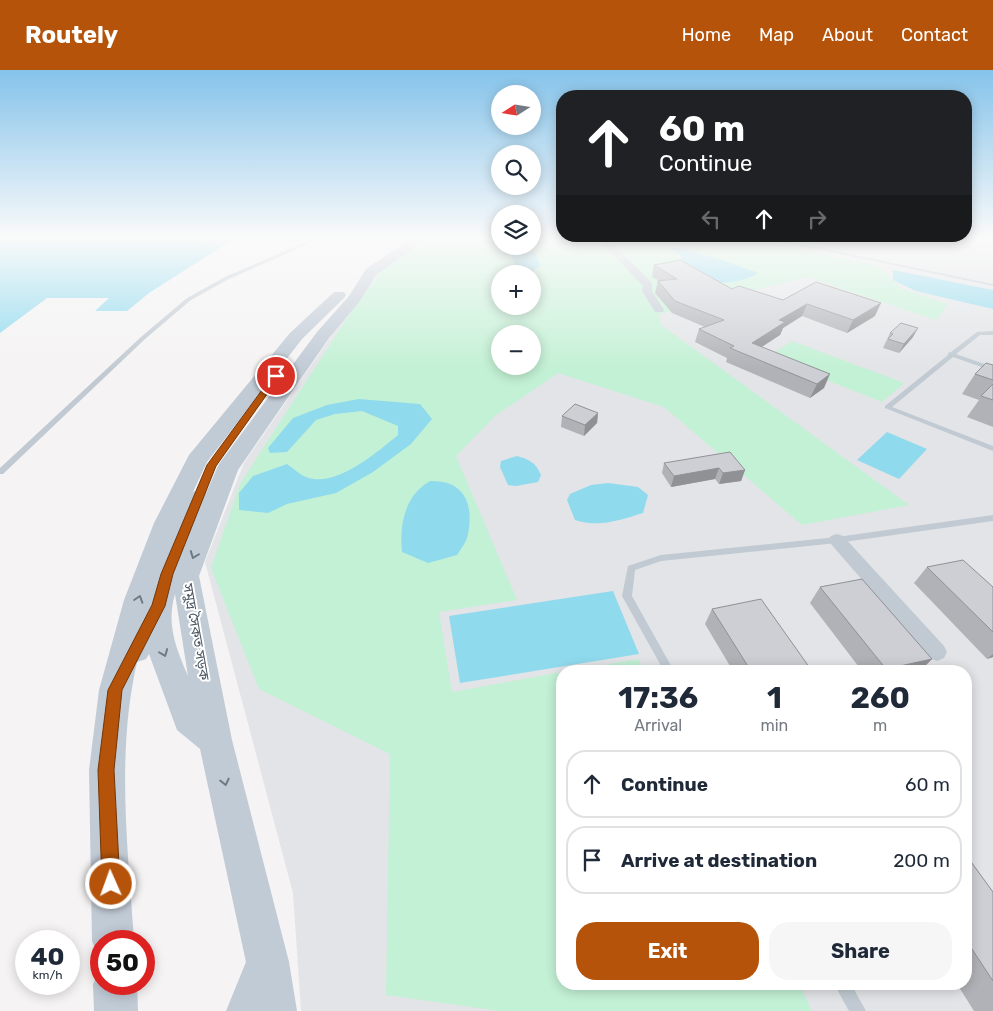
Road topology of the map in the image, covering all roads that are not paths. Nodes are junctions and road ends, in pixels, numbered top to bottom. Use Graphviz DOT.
graph roads {
  1 [pos="222,281"];
  2 [pos="348,281"];
  3 [pos="353,281"];
  4 [pos="366,281"];
  5 [pos="644,281"];
  6 [pos="977,281"];
  7 [pos="993,284"];
  8 [pos="659,310"];
  9 [pos="993,333"];
  10 [pos="950,354"];
  11 [pos="993,369"];
  12 [pos="993,449"];
  13 [pos="0,472"];
  14 [pos="993,518"];
  15 [pos="836,540"];
  16 [pos="158,606"];
  17 [pos="937,652"];
  18 [pos="666,665"];
  19 [pos="115,690"];
  20 [pos="215,740"];
  21 [pos="113,930"];
  22 [pos="268,962"];
  23 [pos="846,990"];
  24 [pos="248,1011"];
  25 [pos="275,1011"];
  26 [pos="858,1011"];
  1 -- 13 [label="lane"];
  19 -- 2 [label="main road, one-way"];
  3 -- 16 [label="main road"];
  4 -- 20 [label="main road, সমুদ্র সৈকত সড়ক, one-way"];
  5 -- 8 [label="street"];
  6 -- 7 [label="lane"];
  9 -- 10 [label="lane"];
  10 -- 11 [label="lane"];
  10 -- 12 [label="lane"];
  14 -- 15 [label="lane"];
  15 -- 17 [label="street"];
  15 -- 18 [label="lane"];
  16 -- 19 [label="main road"];
  16 -- 20 [label="main road, one-way"];
  19 -- 21 [label="main road"];
  20 -- 22 [label="main road, সমুদ্র সৈকত সড়ক, one-way"];
  22 -- 24 [label="main road"];
  22 -- 25 [label="main road, সমুদ্র সৈকত সড়ক"];
  23 -- 26 [label="lane"];
}
